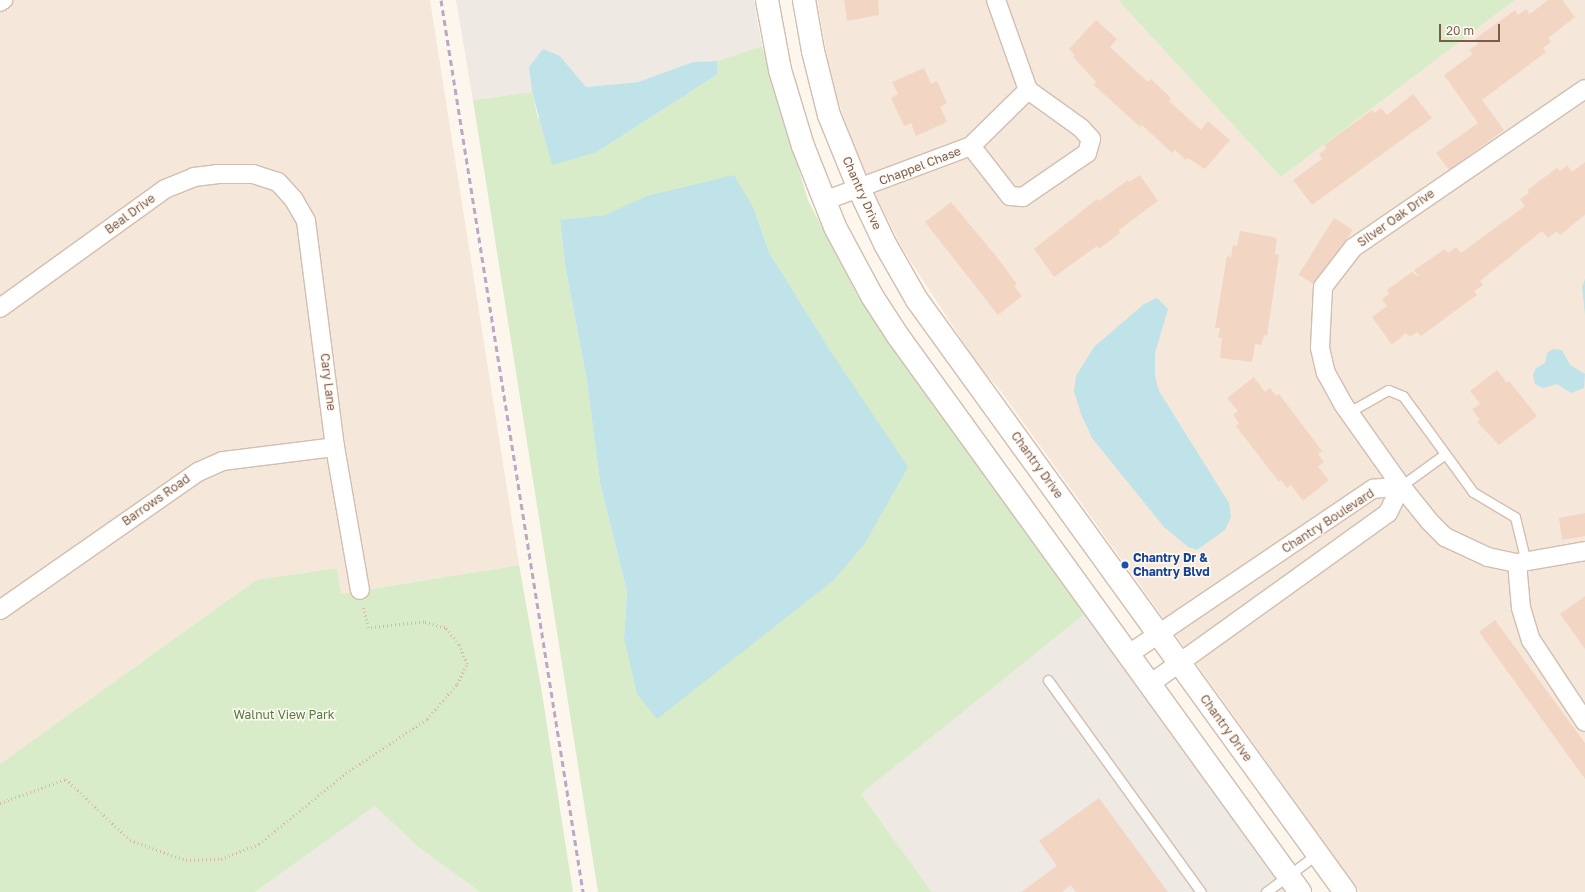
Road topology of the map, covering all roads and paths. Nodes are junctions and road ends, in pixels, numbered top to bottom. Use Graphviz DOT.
graph roads {
  1 [pos="2,0"];
  2 [pos="767,0"];
  3 [pos="804,0"];
  4 [pos="996,0"];
  5 [pos="0,2"];
  6 [pos="1585,89"];
  7 [pos="1028,90"];
  8 [pos="971,146"];
  9 [pos="278,182"];
  10 [pos="859,189"];
  11 [pos="824,201"];
  12 [pos="0,308"];
  13 [pos="1349,412"];
  14 [pos="335,447"];
  15 [pos="1445,454"];
  16 [pos="1401,486"];
  17 [pos="1585,552"];
  18 [pos="1521,563"];
  19 [pos="360,590"];
  20 [pos="0,610"];
  21 [pos="1159,634"];
  22 [pos="1129,654"];
  23 [pos="1180,664"];
  24 [pos="1048,680"];
  25 [pos="1150,684"];
  26 [pos="1585,722"];
  27 [pos="0,803"];
  28 [pos="1317,854"];
  29 [pos="1294,884"];
  30 [pos="1200,892"];
  31 [pos="1266,892"];
  32 [pos="1344,892"];
  1 -- 5 [label="street"];
  2 -- 11 [label="street"];
  3 -- 10 [label="street, Chantry Drive"];
  4 -- 7 [label="street"];
  6 -- 13 [label="street, Silver Oak Drive"];
  7 -- 8 [label="street, Chappel Chase"];
  7 -- 8 [label="street, Chappel Chase"];
  8 -- 10 [label="street, Chappel Chase"];
  9 -- 12 [label="street, Beal Drive"];
  9 -- 14 [label="street, Cary Lane"];
  10 -- 11 [label="street, Chappel Chase"];
  10 -- 21 [label="street, Chantry Drive"];
  11 -- 22 [label="street"];
  13 -- 15 [label="lane"];
  13 -- 16 [label="street, Silver Oak Drive"];
  14 -- 19 [label="street, Cary Lane"];
  14 -- 20 [label="street, Barrows Road"];
  15 -- 16 [label="lane"];
  15 -- 18 [label="lane"];
  16 -- 18 [label="street, Silver Oak Drive"];
  16 -- 21 [label="street, Chantry Boulevard"];
  16 -- 23 [label="street, Chantry Boulevard"];
  17 -- 18 [label="street"];
  18 -- 26 [label="street"];
  19 -- 27 [label="path"];
  21 -- 22 [label="street, Chantry Boulevard"];
  21 -- 23 [label="street, Chantry Drive"];
  22 -- 25 [label="street"];
  23 -- 25 [label="street, Chantry Boulevard"];
  23 -- 28 [label="street, Chantry Drive"];
  24 -- 30 [label="lane"];
  25 -- 29 [label="street"];
  28 -- 29 [label="lane"];
  28 -- 32 [label="street, Chantry Drive"];
  29 -- 31 [label="lane"];
}
